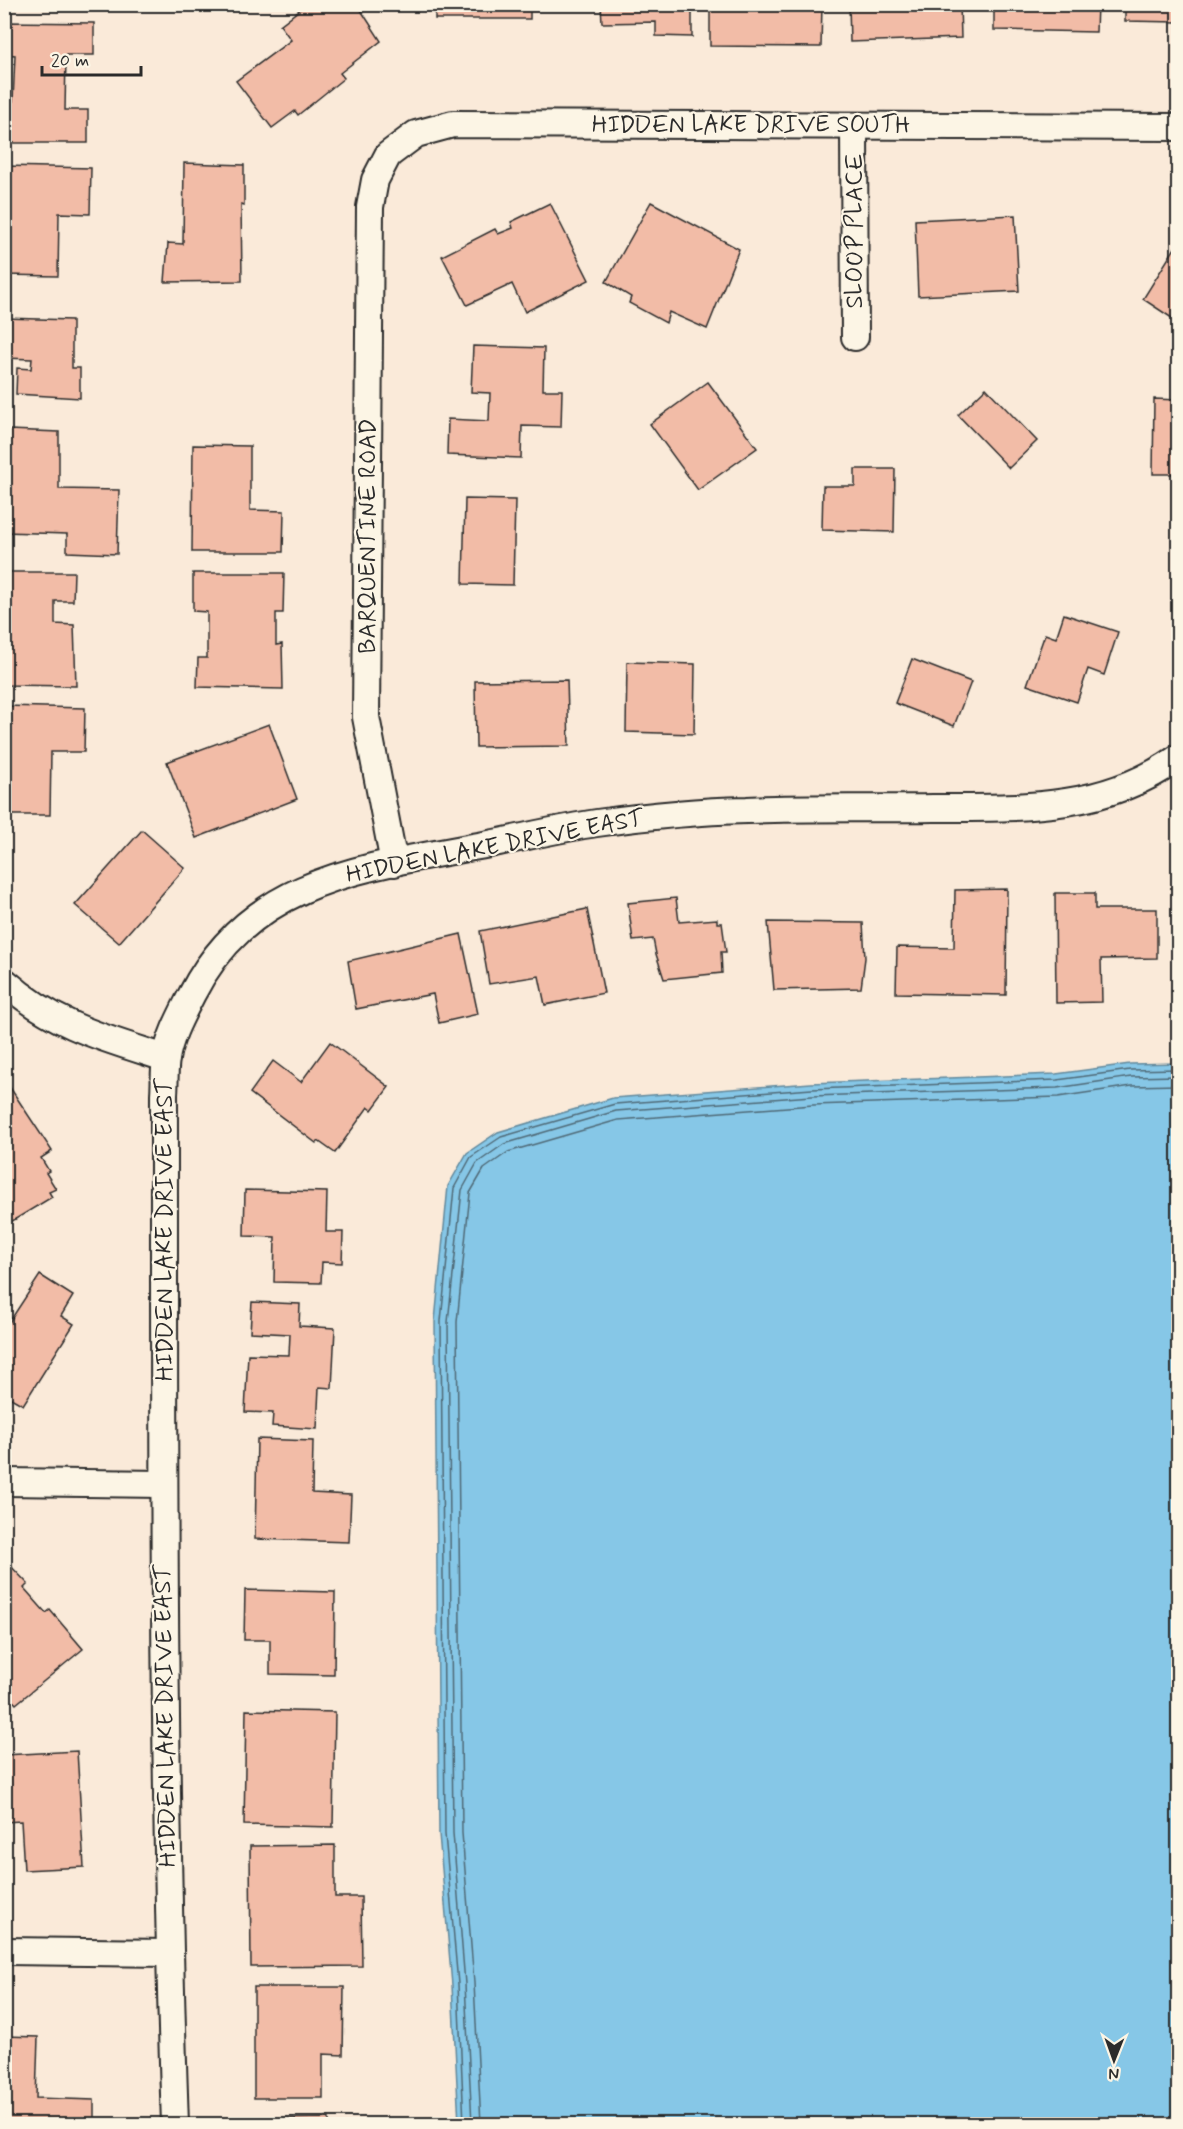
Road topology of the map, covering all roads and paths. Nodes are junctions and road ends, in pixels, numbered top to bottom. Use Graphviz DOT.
graph roads {
  1 [pos="855,126"];
  2 [pos="1179,127"];
  3 [pos="370,207"];
  4 [pos="855,337"];
  5 [pos="1179,758"];
  6 [pos="394,863"];
  7 [pos="4,981"];
  8 [pos="166,1058"];
  9 [pos="4,1482"];
  10 [pos="164,1484"];
  11 [pos="4,1951"];
  12 [pos="169,1953"];
  13 [pos="175,2124"];
  1 -- 2 [label="street, HIDDEN LAKE DRIVE SOUTH"];
  1 -- 3 [label="street, HIDDEN LAKE DRIVE SOUTH"];
  1 -- 4 [label="street, SLOOP PLACE"];
  3 -- 6 [label="street, BARQUENTINE ROAD"];
  5 -- 6 [label="street, HIDDEN LAKE DRIVE EAST"];
  6 -- 8 [label="street, HIDDEN LAKE DRIVE EAST"];
  7 -- 8 [label="street"];
  8 -- 10 [label="street, HIDDEN LAKE DRIVE EAST"];
  9 -- 10 [label="street"];
  10 -- 12 [label="street, HIDDEN LAKE DRIVE EAST"];
  11 -- 12 [label="street"];
  12 -- 13 [label="street, HIDDEN LAKE DRIVE EAST"];
}
